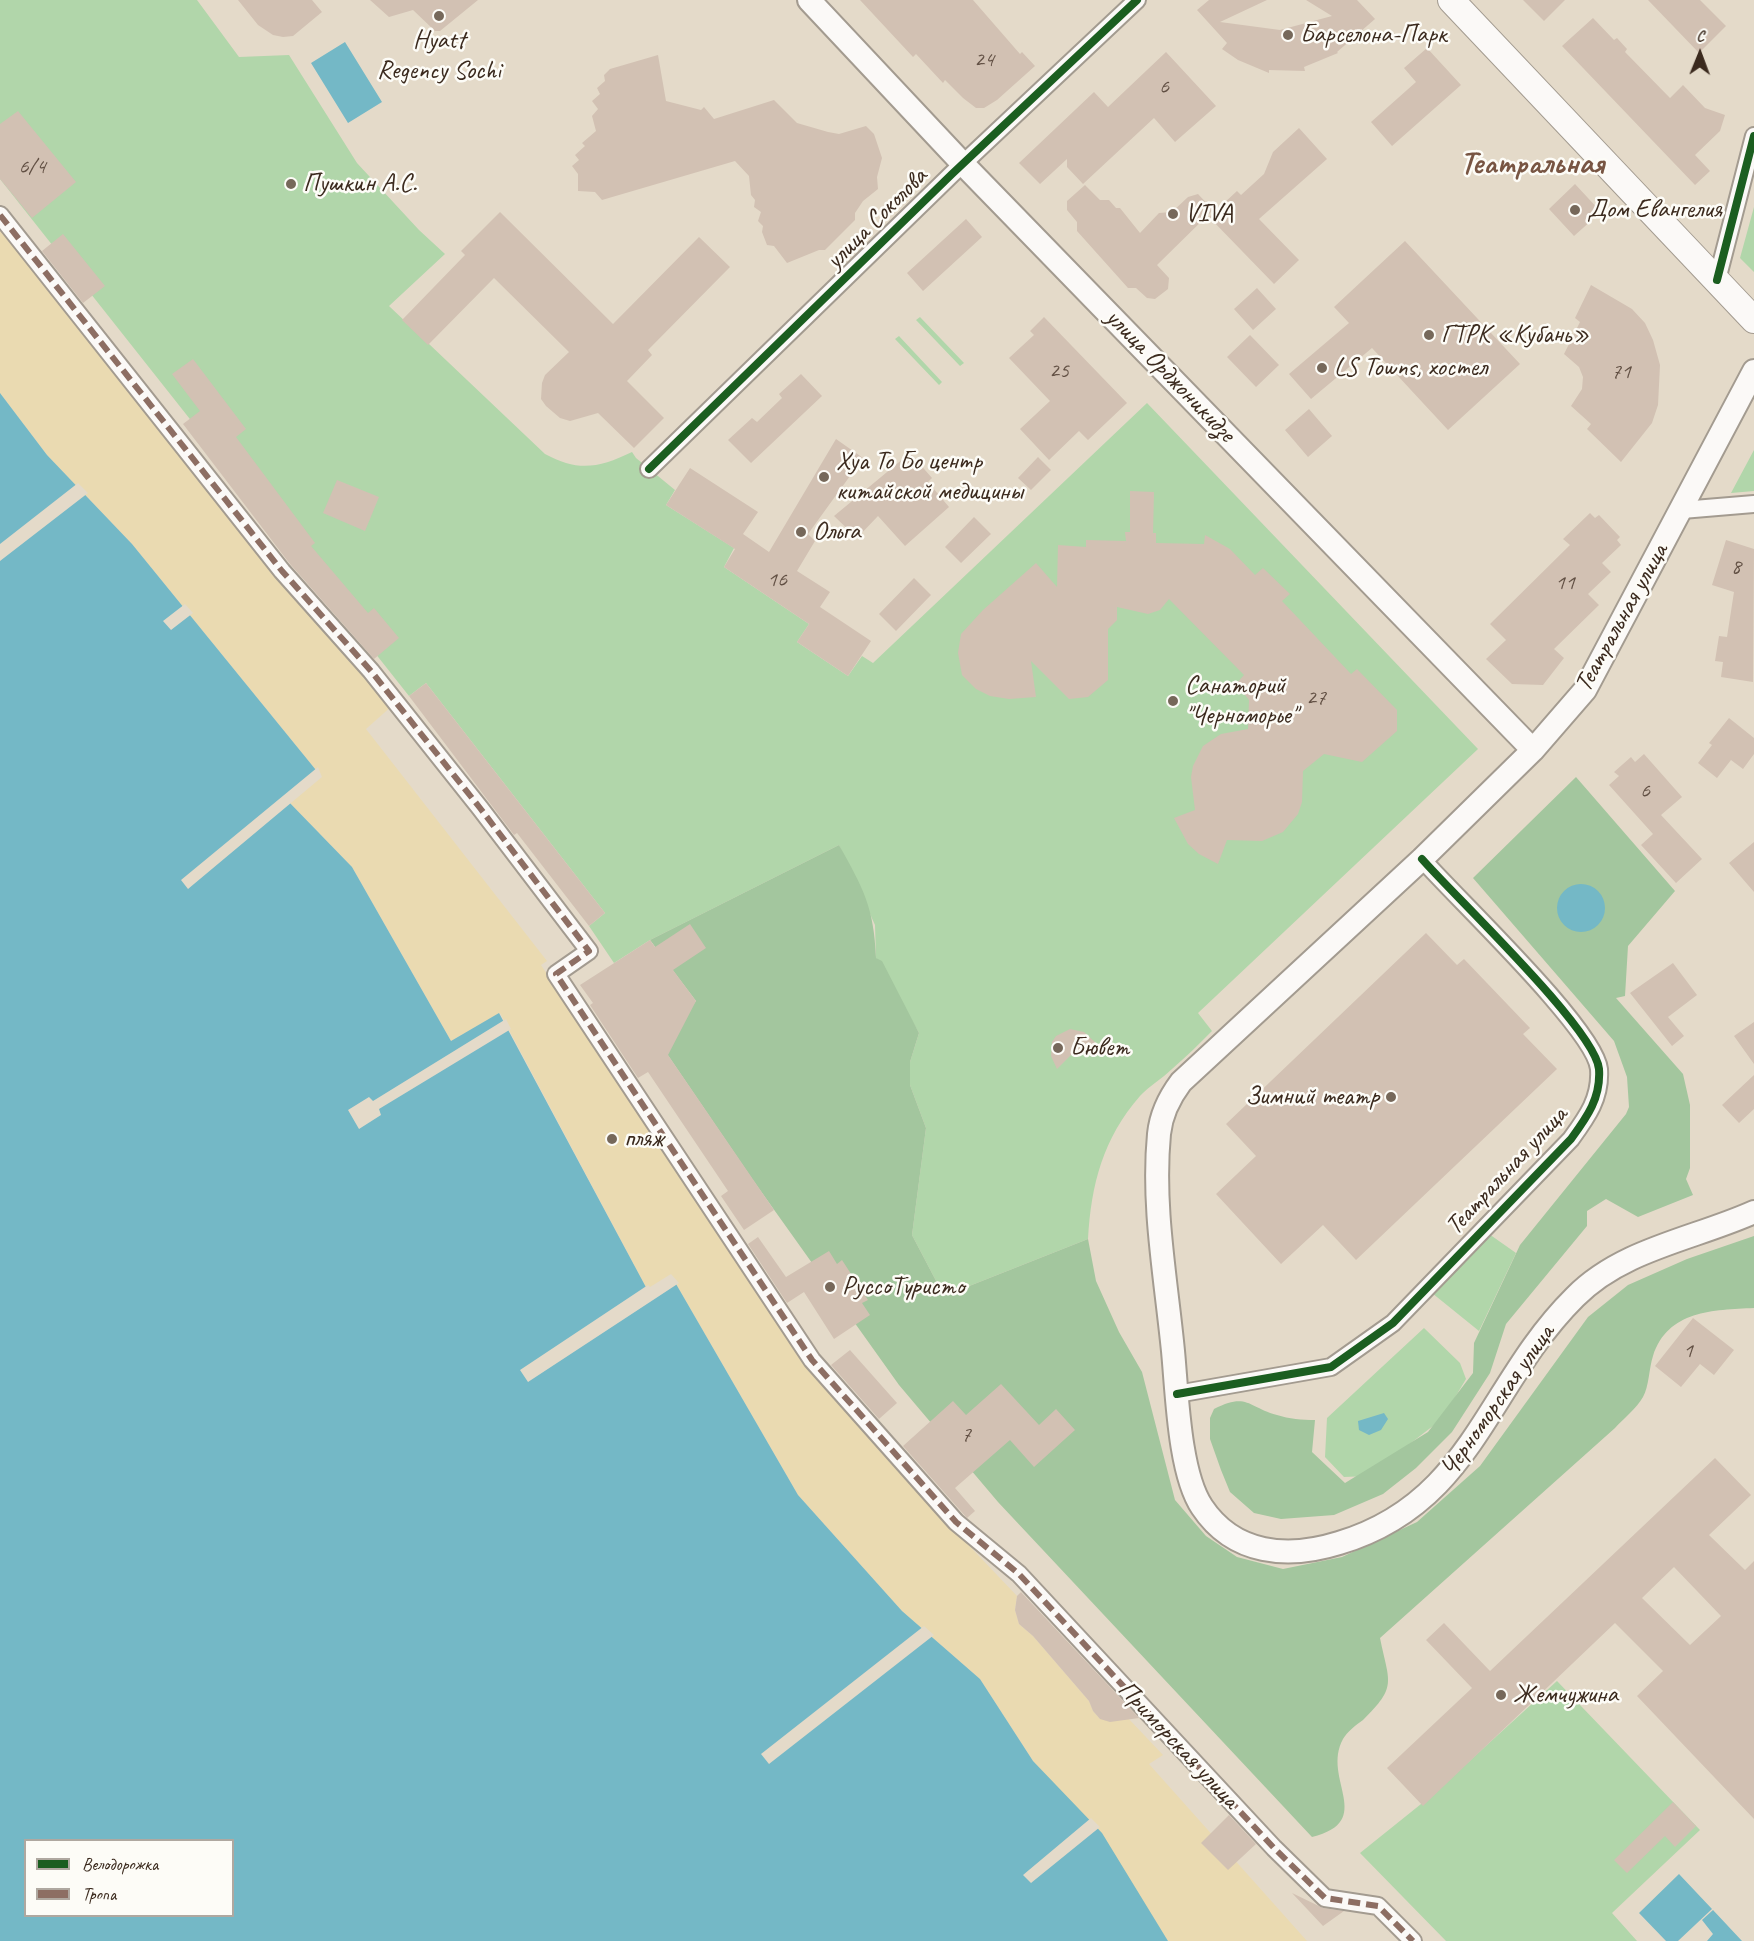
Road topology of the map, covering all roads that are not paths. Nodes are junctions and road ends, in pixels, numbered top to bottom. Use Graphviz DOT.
graph roads {
  1 [pos="810,0"];
  2 [pos="1137,0"];
  3 [pos="1450,0"];
  4 [pos="1754,136"];
  5 [pos="963,164"];
  6 [pos="0,215"];
  7 [pos="1717,280"];
  8 [pos="1754,320"];
  9 [pos="1754,371"];
  10 [pos="648,470"];
  11 [pos="1754,504"];
  12 [pos="1682,510"];
  13 [pos="1533,750"];
  14 [pos="1422,859"];
  15 [pos="1754,1212"];
  16 [pos="1178,1403"];
  17 [pos="1413,1941"];
  1 -- 5 [label="main road, улица Орджоникидзе"];
  2 -- 5 [label="street, улица Соколова"];
  3 -- 7 [label="main road"];
  4 -- 7 [label="street"];
  5 -- 10 [label="street, улица Соколова"];
  5 -- 13 [label="main road, улица Орджоникидзе"];
  6 -- 17 [label="street, Приморская улица"];
  7 -- 8 [label="main road"];
  9 -- 12 [label="main road, Театральная улица"];
  11 -- 12 [label="street"];
  12 -- 13 [label="main road, Театральная улица"];
  13 -- 14 [label="main road, Театральная улица"];
  14 -- 16 [label="main road, Театральная улица"];
  14 -- 16 [label="street, Театральная улица"];
  15 -- 16 [label="main road, Черноморская улица"];
}
